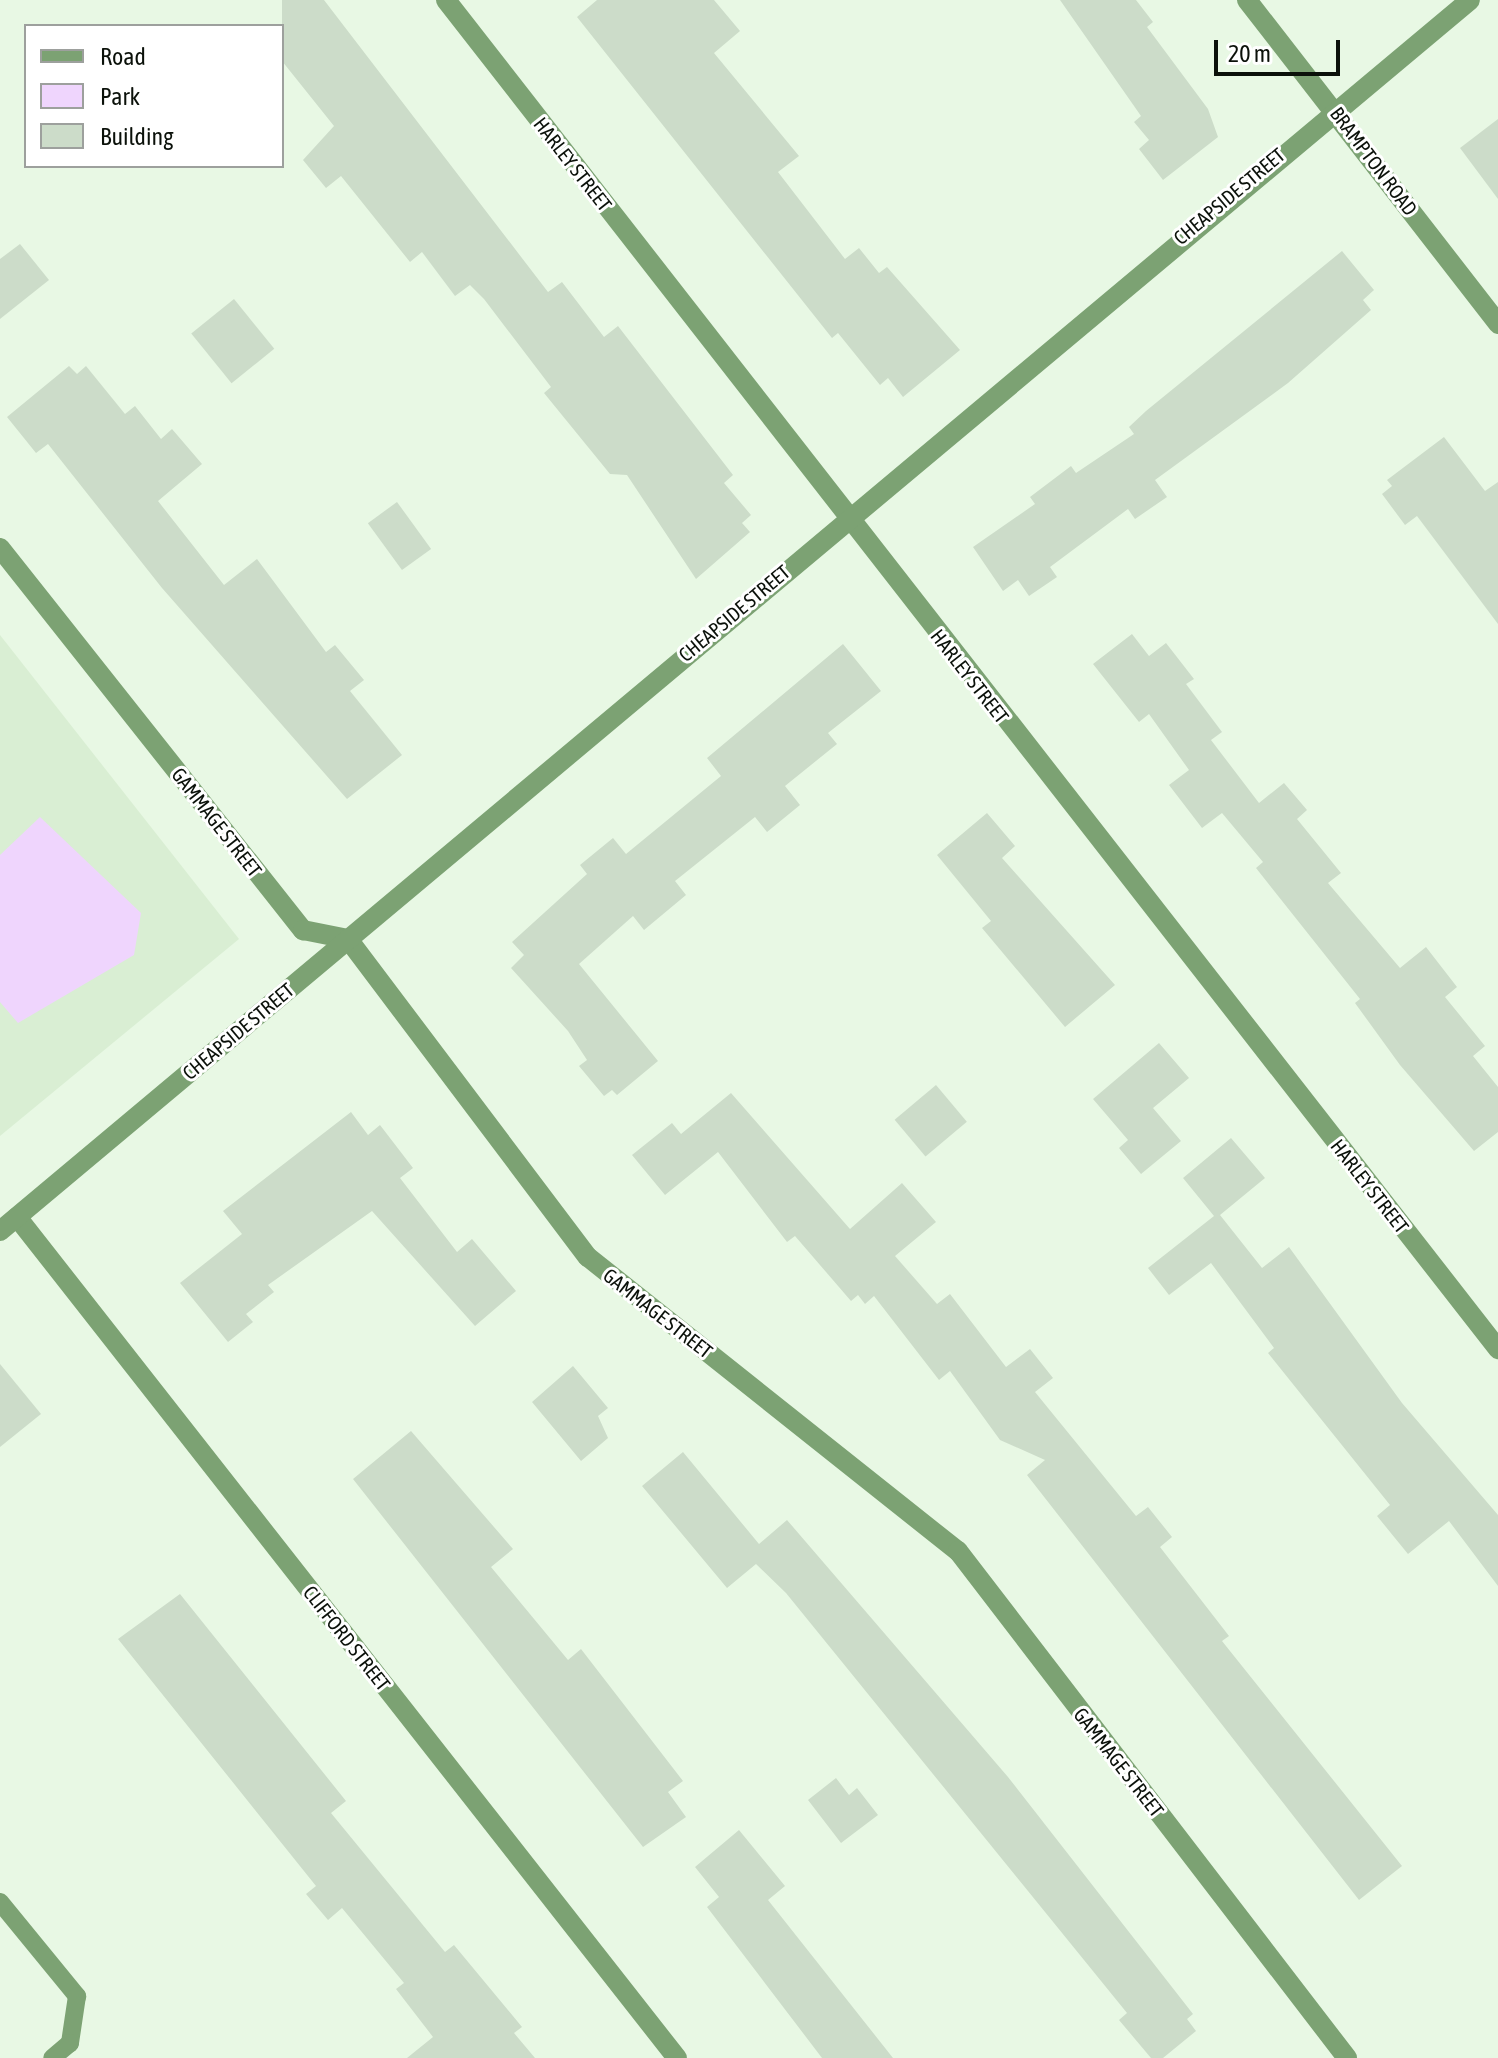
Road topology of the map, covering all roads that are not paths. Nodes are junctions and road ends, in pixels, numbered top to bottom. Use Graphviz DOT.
graph roads {
  1 [pos="446,0"];
  2 [pos="1247,0"];
  3 [pos="1470,0"];
  4 [pos="1334,108"];
  5 [pos="1498,324"];
  6 [pos="846,519"];
  7 [pos="0,548"];
  8 [pos="348,939"];
  9 [pos="17,1217"];
  10 [pos="0,1231"];
  11 [pos="1498,1349"];
  12 [pos="0,1902"];
  13 [pos="52,2058"];
  14 [pos="677,2058"];
  15 [pos="1347,2058"];
  1 -- 6 [label="street, HARLEY STREET"];
  2 -- 4 [label="street, BRAMPTON ROAD"];
  3 -- 4 [label="street, CHEAPSIDE STREET"];
  4 -- 5 [label="street, BRAMPTON ROAD"];
  4 -- 6 [label="street, CHEAPSIDE STREET"];
  6 -- 8 [label="street, CHEAPSIDE STREET"];
  6 -- 11 [label="street, HARLEY STREET"];
  7 -- 8 [label="street, GAMMAGE STREET"];
  8 -- 9 [label="street, CHEAPSIDE STREET"];
  8 -- 15 [label="street, GAMMAGE STREET"];
  9 -- 10 [label="street, CHEAPSIDE STREET"];
  9 -- 14 [label="street, CLIFFORD STREET"];
  12 -- 13 [label="lane"];
}
